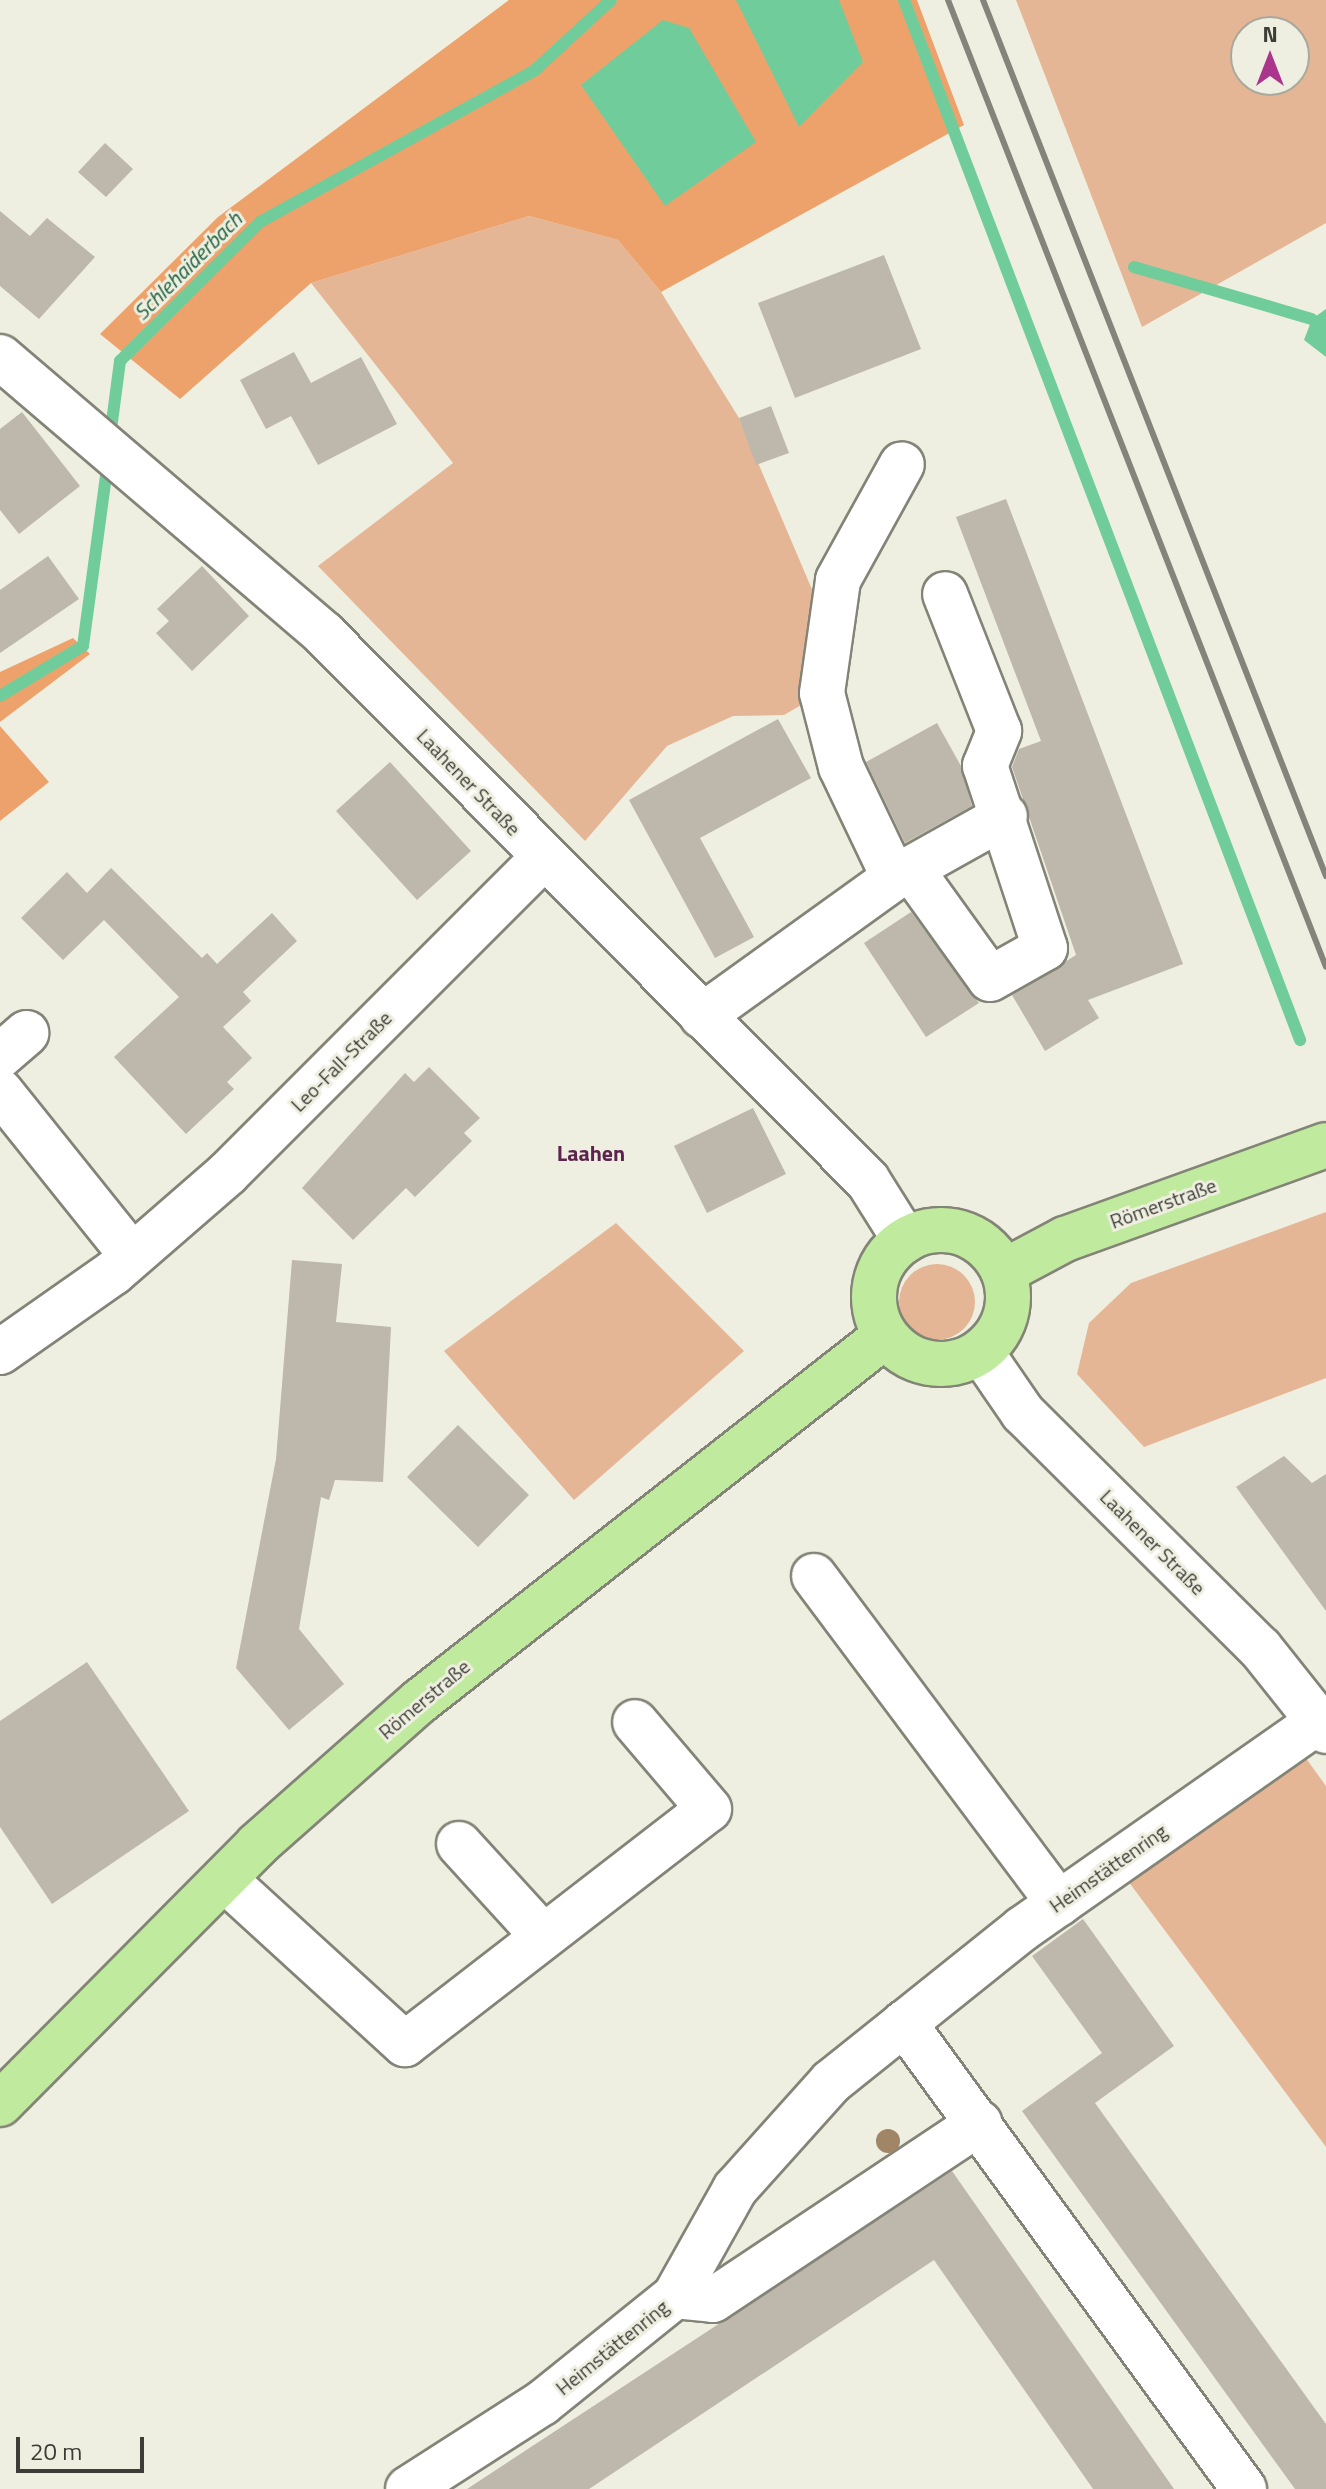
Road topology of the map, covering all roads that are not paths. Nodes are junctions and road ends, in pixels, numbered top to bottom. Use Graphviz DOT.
graph roads {
  1 [pos="2,362"];
  2 [pos="902,464"];
  3 [pos="945,594"];
  4 [pos="1005,816"];
  5 [pos="543,858"];
  6 [pos="902,874"];
  7 [pos="702,1016"];
  8 [pos="0,1091"];
  9 [pos="1326,1145"];
  10 [pos="905,1240"];
  11 [pos="130,1253"];
  12 [pos="1005,1271"];
  13 [pos="885,1336"];
  14 [pos="0,1352"];
  15 [pos="981,1352"];
  16 [pos="814,1576"];
  17 [pos="635,1722"];
  18 [pos="1322,1726"];
  19 [pos="459,1844"];
  20 [pos="224,1879"];
  21 [pos="1059,1903"];
  22 [pos="543,1936"];
  23 [pos="904,2023"];
  24 [pos="0,2104"];
  25 [pos="979,2123"];
  26 [pos="675,2296"];
  27 [pos="408,2489"];
  28 [pos="1244,2489"];
  1 -- 5 [label="street, Laahener Straße"];
  2 -- 6 [label="street"];
  3 -- 4 [label="street"];
  4 -- 6 [label="street"];
  4 -- 6 [label="street"];
  5 -- 7 [label="street, Laahener Straße"];
  5 -- 11 [label="street, Leo-Fall-Straße"];
  6 -- 7 [label="street"];
  7 -- 10 [label="street, Laahener Straße"];
  8 -- 11 [label="street"];
  9 -- 12 [label="main road, Römerstraße"];
  10 -- 12 [label="main road"];
  10 -- 13 [label="main road"];
  11 -- 14 [label="street, Leo-Fall-Straße"];
  12 -- 15 [label="main road"];
  13 -- 15 [label="main road"];
  13 -- 20 [label="main road, Römerstraße"];
  15 -- 18 [label="street, Laahener Straße"];
  16 -- 21 [label="street"];
  17 -- 22 [label="street"];
  18 -- 21 [label="street, Heimstättenring"];
  19 -- 22 [label="street"];
  20 -- 22 [label="street"];
  20 -- 24 [label="main road, Römerstraße"];
  21 -- 23 [label="street, Heimstättenring"];
  23 -- 25 [label="street"];
  23 -- 26 [label="street, Heimstättenring"];
  25 -- 26 [label="street"];
  25 -- 28 [label="street"];
  26 -- 27 [label="street, Heimstättenring"];
}
